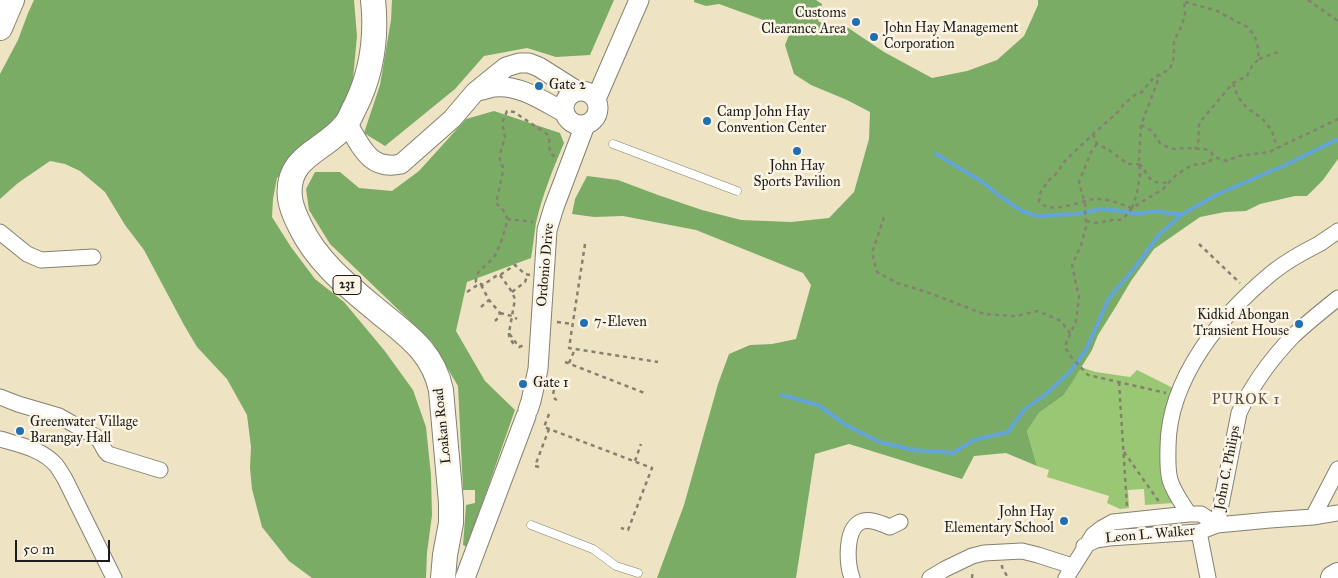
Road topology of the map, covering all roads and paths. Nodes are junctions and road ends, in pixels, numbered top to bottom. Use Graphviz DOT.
graph roads {
  1 [pos="12,0"];
  2 [pos="373,0"];
  3 [pos="639,0"];
  4 [pos="1308,0"];
  5 [pos="1185,1"];
  6 [pos="1338,21"];
  7 [pos="0,28"];
  8 [pos="1278,52"];
  9 [pos="1259,59"];
  10 [pos="1160,75"];
  11 [pos="1233,83"];
  12 [pos="577,91"];
  13 [pos="475,92"];
  14 [pos="596,99"];
  15 [pos="564,112"];
  16 [pos="1338,119"];
  17 [pos="347,123"];
  18 [pos="585,125"];
  19 [pos="1141,125"];
  20 [pos="1093,134"];
  21 [pos="614,144"];
  22 [pos="1097,144"];
  23 [pos="1277,148"];
  24 [pos="1195,149"];
  25 [pos="1214,157"];
  26 [pos="560,161"];
  27 [pos="1139,164"];
  28 [pos="1168,183"];
  29 [pos="737,191"];
  30 [pos="1083,201"];
  31 [pos="1132,208"];
  32 [pos="884,217"];
  33 [pos="507,219"];
  34 [pos="1086,221"];
  35 [pos="541,222"];
  36 [pos="1338,231"];
  37 [pos="0,232"];
  38 [pos="585,244"];
  39 [pos="1199,244"];
  40 [pos="93,257"];
  41 [pos="500,275"];
  42 [pos="527,275"];
  43 [pos="535,275"];
  44 [pos="480,284"];
  45 [pos="467,292"];
  46 [pos="512,292"];
  47 [pos="1250,293"];
  48 [pos="1338,298"];
  49 [pos="489,300"];
  50 [pos="481,307"];
  51 [pos="500,313"];
  52 [pos="512,316"];
  53 [pos="517,319"];
  54 [pos="495,320"];
  55 [pos="556,322"];
  56 [pos="572,324"];
  57 [pos="1070,334"];
  58 [pos="528,343"];
  59 [pos="575,349"];
  60 [pos="565,362"];
  61 [pos="658,362"];
  62 [pos="569,363"];
  63 [pos="1119,382"];
  64 [pos="554,390"];
  65 [pos="647,394"];
  66 [pos="1177,395"];
  67 [pos="0,397"];
  68 [pos="557,400"];
  69 [pos="549,414"];
  70 [pos="549,429"];
  71 [pos="0,439"];
  72 [pos="641,444"];
  73 [pos="1123,451"];
  74 [pos="634,461"];
  75 [pos="539,467"];
  76 [pos="1338,469"];
  77 [pos="160,470"];
  78 [pos="1160,504"];
  79 [pos="1127,509"];
  80 [pos="1338,513"];
  81 [pos="1188,514"];
  82 [pos="1313,517"];
  83 [pos="900,522"];
  84 [pos="531,525"];
  85 [pos="1217,525"];
  86 [pos="621,528"];
  87 [pos="1199,532"];
  88 [pos="1084,546"];
  89 [pos="973,567"];
  90 [pos="1002,567"];
  91 [pos="1069,572"];
  92 [pos="638,573"];
  93 [pos="1338,575"];
  94 [pos="1007,577"];
  95 [pos="114,578"];
  96 [pos="443,578"];
  97 [pos="465,578"];
  98 [pos="852,578"];
  99 [pos="930,578"];
  100 [pos="972,578"];
  101 [pos="1208,578"];
  102 [pos="1334,578"];
  1 -- 7 [label="main road"];
  2 -- 17 [label="main road, Loakan Road / 231"];
  3 -- 14 [label="street, Ordonio Drive"];
  4 -- 6 [label="path"];
  5 -- 9 [label="path"];
  5 -- 10 [label="path"];
  8 -- 9 [label="path"];
  9 -- 11 [label="path"];
  10 -- 19 [label="path"];
  10 -- 20 [label="path"];
  11 -- 23 [label="path"];
  11 -- 24 [label="path"];
  12 -- 13 [label="street"];
  12 -- 14 [label="street"];
  12 -- 15 [label="street"];
  13 -- 15 [label="street"];
  13 -- 17 [label="street"];
  14 -- 18 [label="street, Ordonio Drive"];
  15 -- 18 [label="street"];
  16 -- 23 [label="path"];
  17 -- 96 [label="main road, Loakan Road / 231"];
  18 -- 97 [label="street, Ordonio Drive"];
  19 -- 24 [label="path"];
  19 -- 27 [label="path"];
  20 -- 22 [label="path"];
  20 -- 30 [label="path"];
  21 -- 29 [label="lane"];
  22 -- 27 [label="path"];
  22 -- 30 [label="path"];
  23 -- 25 [label="path"];
  24 -- 25 [label="path"];
  25 -- 28 [label="path"];
  26 -- 33 [label="path"];
  27 -- 28 [label="path"];
  27 -- 31 [label="path"];
  28 -- 31 [label="path"];
  30 -- 31 [label="path"];
  30 -- 34 [label="path"];
  31 -- 34 [label="path"];
  32 -- 57 [label="path"];
  33 -- 35 [label="path"];
  33 -- 44 [label="path"];
  34 -- 57 [label="path"];
  36 -- 47 [label="street"];
  37 -- 40 [label="street"];
  38 -- 56 [label="path"];
  39 -- 47 [label="path"];
  41 -- 42 [label="path"];
  41 -- 44 [label="path"];
  41 -- 46 [label="path"];
  42 -- 43 [label="path"];
  42 -- 46 [label="path"];
  44 -- 45 [label="path"];
  44 -- 49 [label="path"];
  46 -- 52 [label="path"];
  47 -- 66 [label="street"];
  48 -- 85 [label="street, John C. Philips"];
  49 -- 50 [label="path"];
  49 -- 51 [label="path"];
  51 -- 52 [label="path"];
  51 -- 54 [label="path"];
  52 -- 53 [label="path"];
  52 -- 58 [label="path"];
  55 -- 56 [label="path"];
  56 -- 59 [label="path"];
  57 -- 63 [label="path"];
  59 -- 61 [label="path"];
  59 -- 62 [label="path"];
  60 -- 65 [label="path"];
  63 -- 66 [label="path"];
  63 -- 73 [label="path"];
  64 -- 68 [label="path"];
  66 -- 81 [label="street"];
  67 -- 77 [label="street"];
  69 -- 70 [label="path"];
  70 -- 74 [label="path"];
  70 -- 75 [label="path"];
  71 -- 95 [label="street"];
  72 -- 74 [label="path"];
  73 -- 78 [label="path"];
  73 -- 79 [label="path"];
  74 -- 86 [label="path"];
  76 -- 82 [label="street"];
  80 -- 82 [label="street, Leon L. Walker"];
  81 -- 85 [label="street, Leon L. Walker"];
  81 -- 88 [label="street, Leon L. Walker"];
  82 -- 85 [label="street, Leon L. Walker"];
  83 -- 98 [label="street"];
  84 -- 92 [label="lane"];
  85 -- 87 [label="street, Leon L. Walker"];
  87 -- 88 [label="street, Leon L. Walker"];
  87 -- 101 [label="street"];
  88 -- 91 [label="street, Leon L. Walker"];
  89 -- 100 [label="path"];
  90 -- 94 [label="path"];
  91 -- 99 [label="street"];
  93 -- 102 [label="main road"];
}
